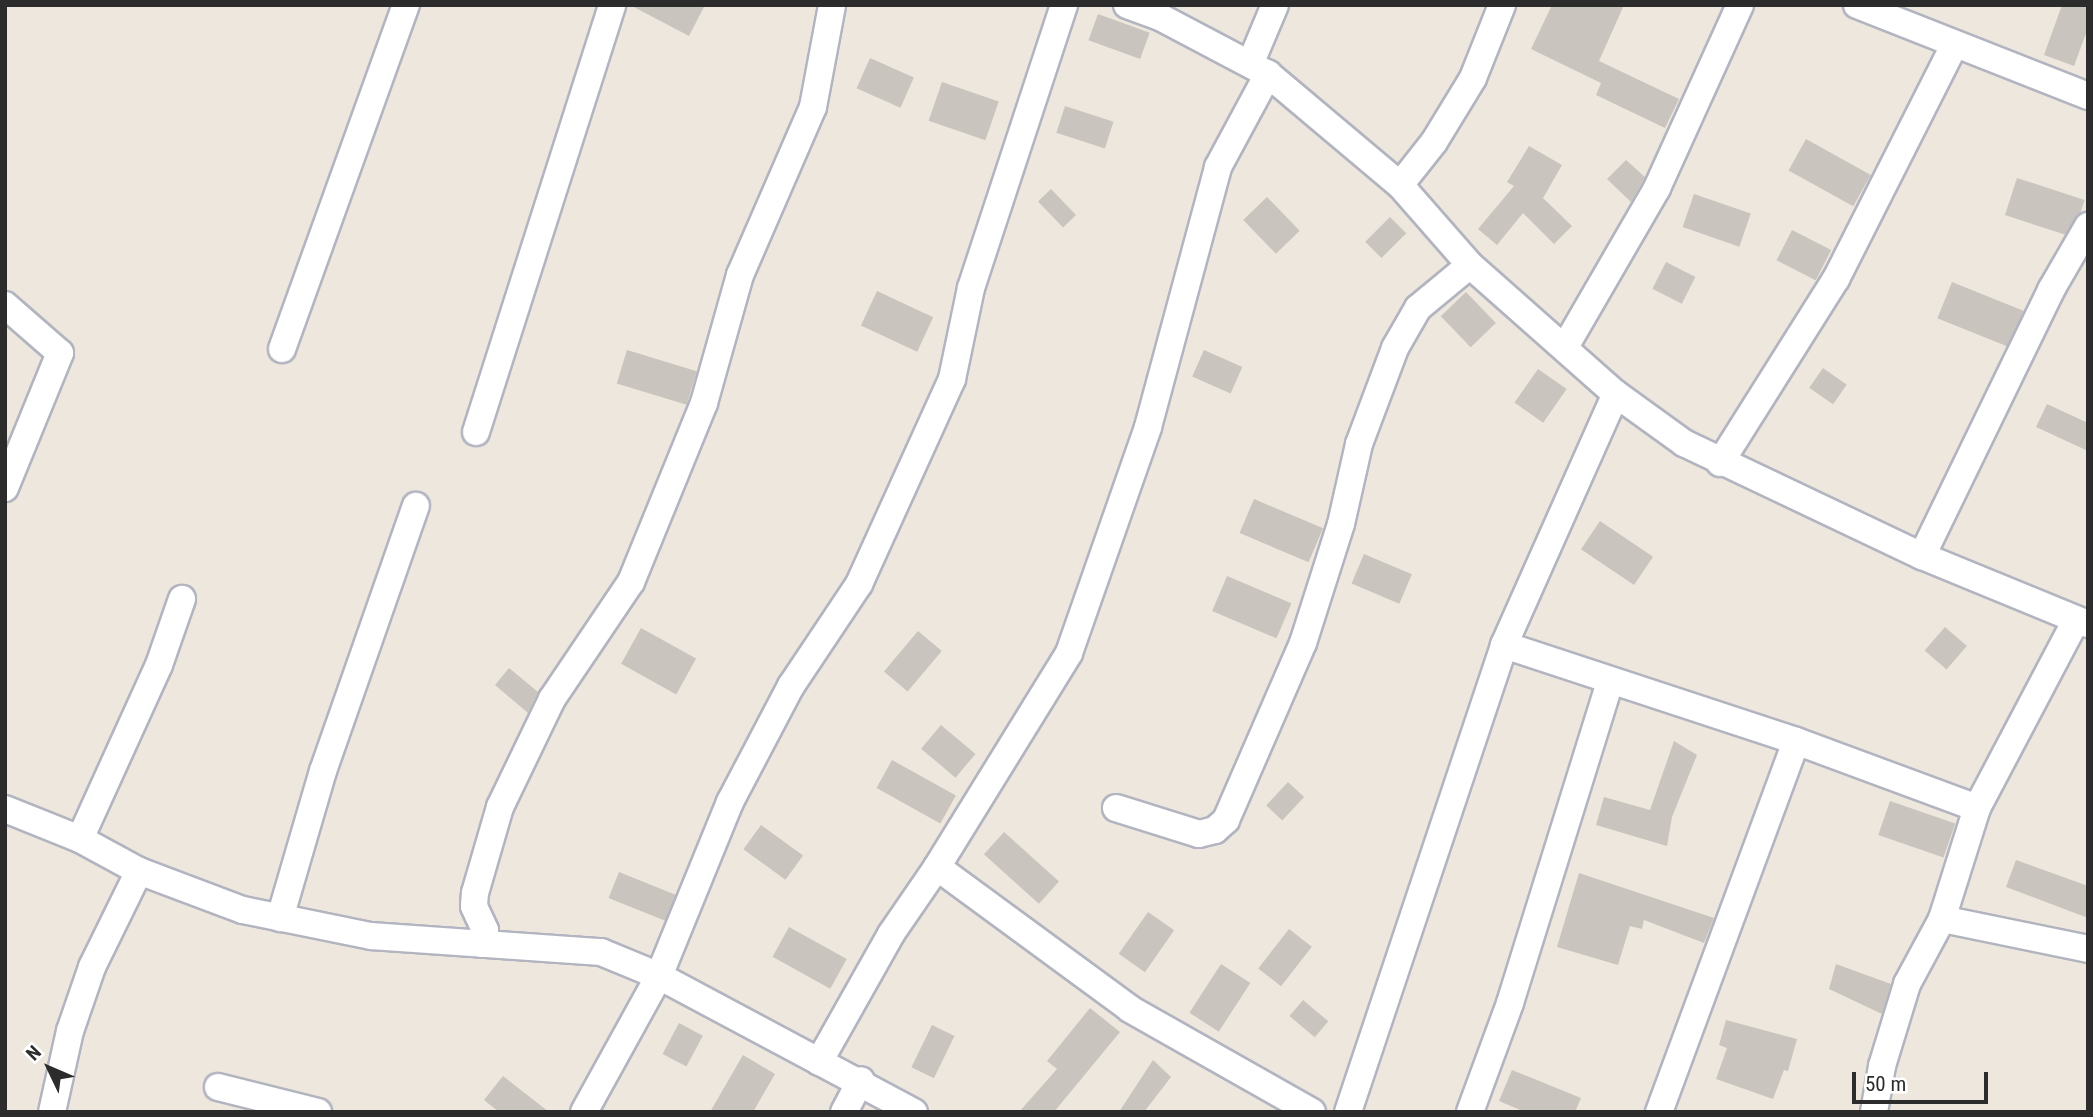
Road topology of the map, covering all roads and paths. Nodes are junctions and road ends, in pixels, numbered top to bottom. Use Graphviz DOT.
graph roads {
  1 [pos="406,5"];
  2 [pos="612,5"];
  3 [pos="832,5"];
  4 [pos="1064,5"];
  5 [pos="1127,5"];
  6 [pos="1275,5"];
  7 [pos="1502,5"];
  8 [pos="1740,5"];
  9 [pos="1857,5"];
  10 [pos="1954,45"];
  11 [pos="1260,68"];
  12 [pos="2088,96"];
  13 [pos="1400,185"];
  14 [pos="2088,226"];
  15 [pos="1471,265"];
  16 [pos="5,305"];
  17 [pos="1565,346"];
  18 [pos="282,349"];
  19 [pos="1616,394"];
  20 [pos="476,432"];
  21 [pos="1720,463"];
  22 [pos="5,488"];
  23 [pos="416,506"];
  24 [pos="1922,555"];
  25 [pos="182,599"];
  26 [pos="2082,622"];
  27 [pos="1504,645"];
  28 [pos="1610,681"];
  29 [pos="1796,741"];
  30 [pos="1116,808"];
  31 [pos="1978,808"];
  32 [pos="5,809"];
  33 [pos="80,839"];
  34 [pos="937,867"];
  35 [pos="139,871"];
  36 [pos="280,918"];
  37 [pos="1942,919"];
  38 [pos="482,944"];
  39 [pos="2088,949"];
  40 [pos="659,976"];
  41 [pos="818,1062"];
  42 [pos="861,1080"];
  43 [pos="218,1087"];
  44 [pos="52,1112"];
  45 [pos="318,1112"];
  46 [pos="584,1112"];
  47 [pos="844,1112"];
  48 [pos="914,1112"];
  49 [pos="1312,1112"];
  50 [pos="1348,1112"];
  51 [pos="1470,1112"];
  52 [pos="1659,1112"];
  53 [pos="1874,1112"];
  1 -- 18 [label="street"];
  2 -- 20 [label="street"];
  3 -- 38 [label="street"];
  4 -- 40 [label="street"];
  5 -- 11 [label="street"];
  6 -- 11 [label="street"];
  7 -- 13 [label="street"];
  8 -- 17 [label="street"];
  9 -- 10 [label="street"];
  10 -- 12 [label="street"];
  10 -- 21 [label="street"];
  11 -- 13 [label="street"];
  11 -- 34 [label="street"];
  13 -- 15 [label="street"];
  14 -- 24 [label="street"];
  15 -- 17 [label="street"];
  15 -- 30 [label="street"];
  16 -- 22 [label="street"];
  17 -- 19 [label="street"];
  19 -- 21 [label="street"];
  19 -- 27 [label="street"];
  21 -- 24 [label="street"];
  23 -- 36 [label="street"];
  24 -- 26 [label="street"];
  25 -- 33 [label="street"];
  26 -- 31 [label="street"];
  27 -- 28 [label="street"];
  27 -- 50 [label="street"];
  28 -- 29 [label="street"];
  28 -- 51 [label="street"];
  29 -- 31 [label="street"];
  29 -- 52 [label="street"];
  31 -- 37 [label="street"];
  32 -- 33 [label="street"];
  33 -- 35 [label="street"];
  34 -- 41 [label="street"];
  34 -- 49 [label="street"];
  35 -- 36 [label="street"];
  35 -- 44 [label="street"];
  36 -- 38 [label="street"];
  37 -- 39 [label="street"];
  37 -- 53 [label="street"];
  38 -- 40 [label="street"];
  40 -- 41 [label="street"];
  40 -- 46 [label="street"];
  41 -- 42 [label="street"];
  42 -- 47 [label="street"];
  42 -- 48 [label="street"];
  43 -- 45 [label="street"];
}
